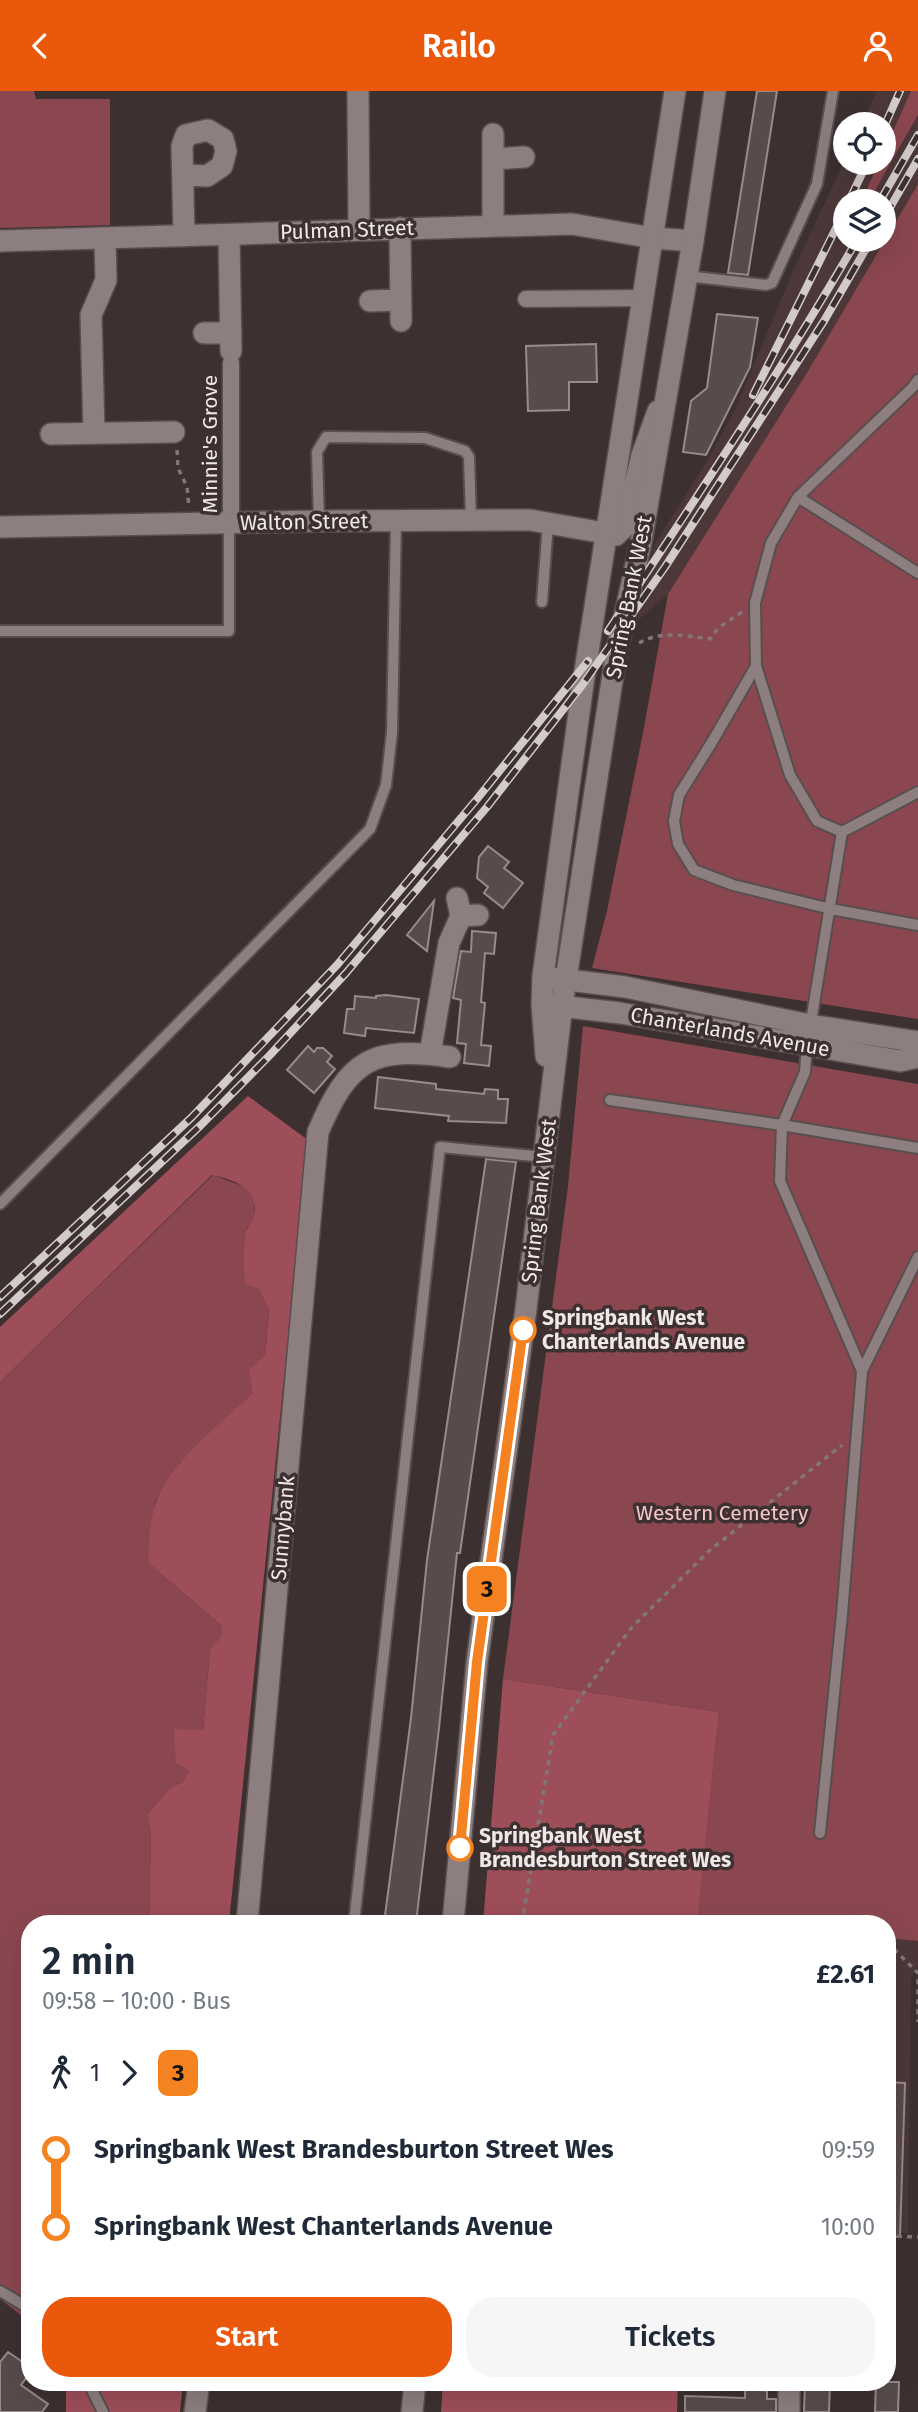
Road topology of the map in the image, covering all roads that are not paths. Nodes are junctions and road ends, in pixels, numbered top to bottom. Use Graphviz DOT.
graph roads {
  1 [pos="358,91"];
  2 [pos="675,91"];
  3 [pos="715,91"];
  4 [pos="833,91"];
  5 [pos="493,134"];
  6 [pos="524,157"];
  7 [pos="494,159"];
  8 [pos="183,174"];
  9 [pos="493,225"];
  10 [pos="400,228"];
  11 [pos="359,230"];
  12 [pos="229,235"];
  13 [pos="184,236"];
  14 [pos="105,238"];
  15 [pos="653,238"];
  16 [pos="0,241"];
  17 [pos="692,241"];
  18 [pos="686,275"];
  19 [pos="643,298"];
  20 [pos="526,299"];
  21 [pos="370,301"];
  22 [pos="204,333"];
  23 [pos="231,349"];
  24 [pos="916,384"];
  25 [pos="665,393"];
  26 [pos="174,432"];
  27 [pos="94,433"];
  28 [pos="51,434"];
  29 [pos="798,497"];
  30 [pos="320,520"];
  31 [pos="396,520"];
  32 [pos="471,520"];
  33 [pos="548,523"];
  34 [pos="230,524"];
  35 [pos="0,527"];
  36 [pos="607,535"];
  37 [pos="918,573"];
  38 [pos="542,602"];
  39 [pos="0,631"];
  40 [pos="756,666"];
  41 [pos="918,792"];
  42 [pos="842,832"];
  43 [pos="831,909"];
  44 [pos="465,910"];
  45 [pos="918,925"];
  46 [pos="544,976"];
  47 [pos="566,981"];
  48 [pos="552,1005"];
  49 [pos="808,1035"];
  50 [pos="918,1042"];
  51 [pos="918,1057"];
  52 [pos="610,1100"];
  53 [pos="782,1125"];
  54 [pos="918,1148"];
  55 [pos="544,1157"];
  56 [pos="0,1205"];
  57 [pos="918,1257"];
  58 [pos="862,1371"];
  59 [pos="820,1833"];
  60 [pos="248,1915"];
  61 [pos="355,1915"];
  62 [pos="454,1915"];
  63 [pos="0,2291"];
  64 [pos="21,2304"];
  65 [pos="92,2391"];
  66 [pos="198,2391"];
  67 [pos="414,2391"];
  68 [pos="103,2412"];
  69 [pos="195,2412"];
  70 [pos="412,2412"];
  1 -- 11 [label="street"];
  2 -- 15 [label="street, Spring Bank West"];
  3 -- 17 [label="street, Spring Bank West"];
  4 -- 18 [label="lane"];
  5 -- 7 [label="street"];
  6 -- 7 [label="street"];
  7 -- 9 [label="street"];
  8 -- 13 [label="street"];
  9 -- 10 [label="street, Pulman Street"];
  9 -- 15 [label="street, Pulman Street"];
  10 -- 11 [label="street, Pulman Street"];
  10 -- 21 [label="street"];
  11 -- 12 [label="street, Pulman Street"];
  12 -- 13 [label="street, Pulman Street"];
  12 -- 23 [label="street"];
  13 -- 14 [label="street, Pulman Street"];
  14 -- 16 [label="street, Pulman Street"];
  14 -- 27 [label="street"];
  15 -- 17 [label="street, Pulman Street"];
  15 -- 19 [label="street, Spring Bank West"];
  17 -- 18 [label="street, Spring Bank West"];
  18 -- 25 [label="street, Spring Bank West"];
  19 -- 20 [label="street"];
  19 -- 36 [label="street, Spring Bank West"];
  22 -- 23 [label="street"];
  23 -- 34 [label="street, Minnie's Grove"];
  24 -- 29 [label="lane"];
  25 -- 36 [label="street"];
  25 -- 47 [label="street, Spring Bank West"];
  26 -- 27 [label="street"];
  27 -- 28 [label="street"];
  29 -- 37 [label="lane"];
  29 -- 40 [label="lane"];
  30 -- 31 [label="street, Walton Street"];
  30 -- 32 [label="lane"];
  30 -- 34 [label="street, Walton Street"];
  31 -- 32 [label="street, Walton Street"];
  31 -- 56 [label="lane"];
  32 -- 33 [label="street, Walton Street"];
  33 -- 36 [label="street, Walton Street"];
  33 -- 38 [label="lane"];
  34 -- 35 [label="street, Walton Street"];
  34 -- 39 [label="lane"];
  36 -- 46 [label="street, Spring Bank West"];
  40 -- 42 [label="lane"];
  40 -- 43 [label="lane"];
  41 -- 42 [label="lane"];
  42 -- 43 [label="lane"];
  43 -- 45 [label="lane"];
  43 -- 49 [label="lane"];
  44 -- 60 [label="street, Sunnybank"];
  46 -- 47 [label="street, Chanterlands Avenue"];
  46 -- 48 [label="street, Spring Bank West"];
  47 -- 48 [label="street, Spring Bank West"];
  47 -- 49 [label="street, Chanterlands Avenue"];
  48 -- 49 [label="street, Chanterlands Avenue"];
  48 -- 55 [label="street, Spring Bank West"];
  49 -- 50 [label="street, Chanterlands Avenue"];
  49 -- 51 [label="street, Chanterlands Avenue"];
  49 -- 53 [label="lane"];
  52 -- 53 [label="lane"];
  53 -- 54 [label="lane"];
  53 -- 58 [label="lane"];
  55 -- 61 [label="lane"];
  55 -- 62 [label="street, Spring Bank West"];
  57 -- 58 [label="lane"];
  58 -- 59 [label="lane"];
  63 -- 64 [label="lane"];
  65 -- 68 [label="lane"];
  66 -- 69 [label="street"];
  67 -- 70 [label="street"];
}
